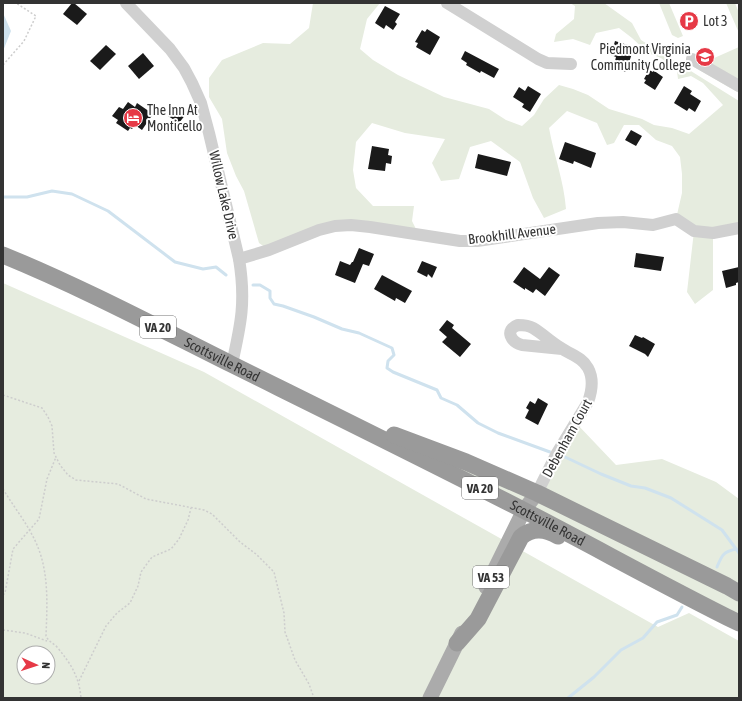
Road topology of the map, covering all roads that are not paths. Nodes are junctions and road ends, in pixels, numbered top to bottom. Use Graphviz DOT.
graph roads {
  1 [pos="126,3"];
  2 [pos="447,3"];
  3 [pos="692,59"];
  4 [pos="571,64"];
  5 [pos="739,86"];
  6 [pos="739,228"];
  7 [pos="3,255"];
  8 [pos="239,259"];
  9 [pos="562,349"];
  10 [pos="232,364"];
  11 [pos="312,403"];
  12 [pos="537,493"];
  13 [pos="524,510"];
  14 [pos="647,577"];
  15 [pos="739,593"];
  16 [pos="739,623"];
  17 [pos="457,643"];
  18 [pos="430,698"];
  1 -- 8 [label="street, Willow Lake Drive"];
  2 -- 4 [label="street"];
  3 -- 5 [label="street"];
  6 -- 8 [label="street, Brookhill Avenue"];
  7 -- 10 [label="highway, Scottsville Road / VA 20"];
  8 -- 10 [label="street, Willow Lake Drive"];
  9 -- 12 [label="street, Debenham Court"];
  10 -- 11 [label="highway, Scottsville Road / VA 20"];
  11 -- 12 [label="highway, Scottsville Road / VA 20"];
  11 -- 13 [label="highway, Scottsville Road / VA 20"];
  12 -- 13 [label="main road, VA 53"];
  12 -- 15 [label="highway, Scottsville Road / VA 20"];
  13 -- 14 [label="highway, Scottsville Road / VA 20"];
  13 -- 17 [label="main road, VA 53"];
  14 -- 16 [label="highway, Scottsville Road / VA 20"];
  14 -- 17 [label="highway"];
  17 -- 18 [label="main road, VA 53"];
}
